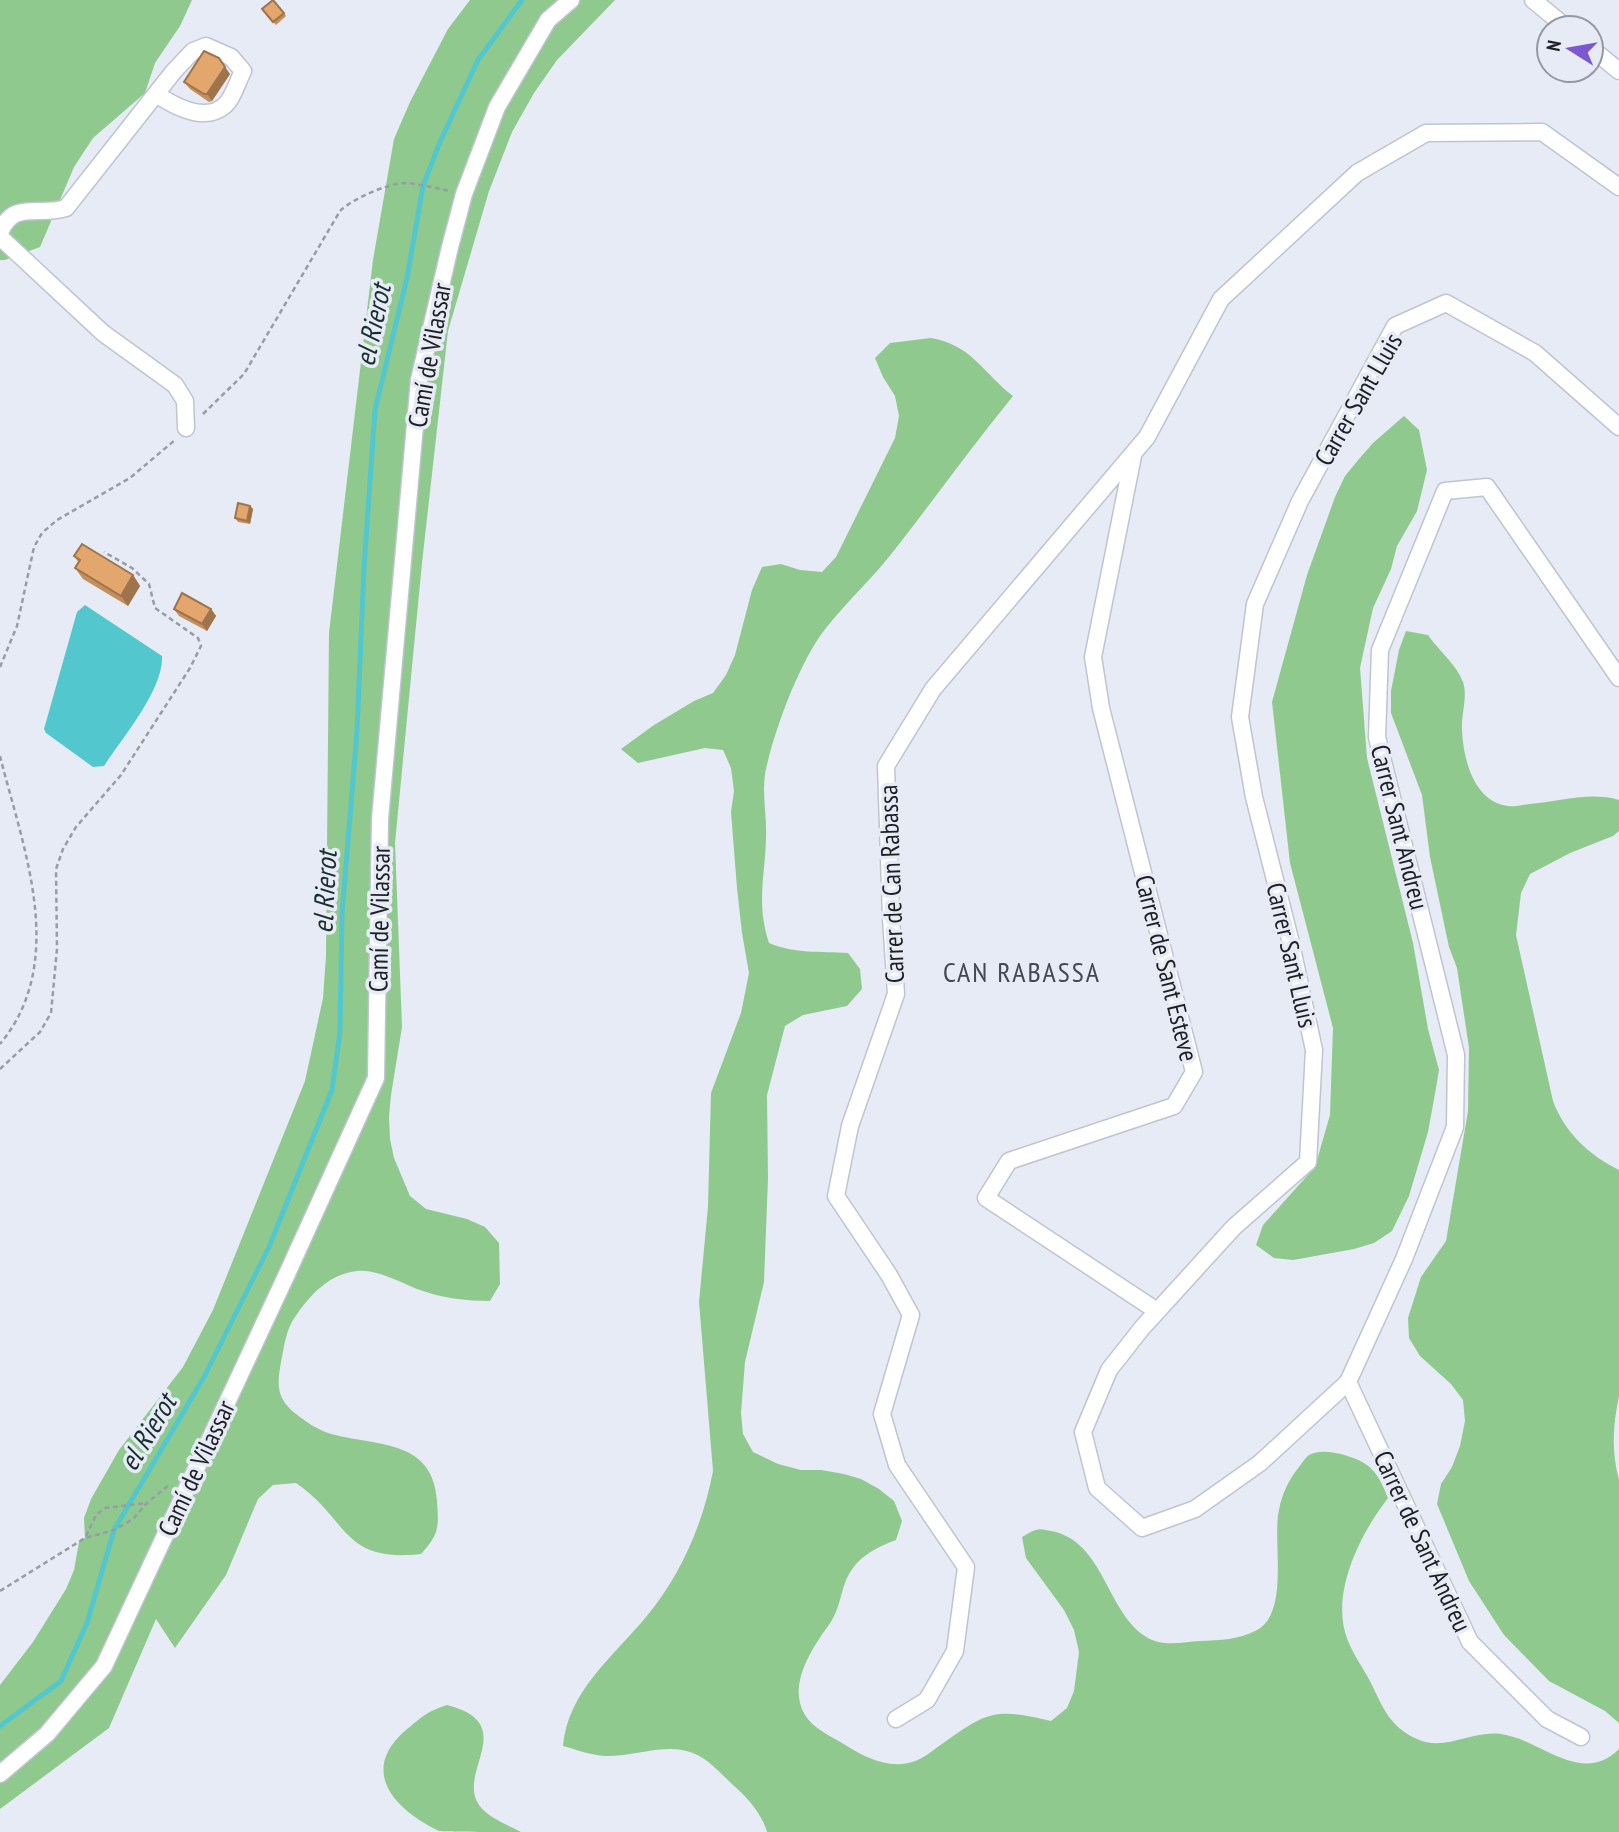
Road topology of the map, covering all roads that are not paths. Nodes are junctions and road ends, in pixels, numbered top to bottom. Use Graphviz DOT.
graph roads {
  1 [pos="571,0"];
  2 [pos="1533,0"];
  3 [pos="1550,14"];
  4 [pos="1605,60"];
  5 [pos="1619,71"];
  6 [pos="156,94"];
  7 [pos="1619,187"];
  8 [pos="0,235"];
  9 [pos="1619,427"];
  10 [pos="186,428"];
  11 [pos="1133,454"];
  12 [pos="1619,678"];
  13 [pos="1157,1311"];
  14 [pos="1348,1382"];
  15 [pos="896,1719"];
  16 [pos="1581,1737"];
  17 [pos="0,1774"];
  1 -- 17 [label="street, Camí de Vilassar"];
  2 -- 3 [label="street"];
  4 -- 5 [label="street"];
  6 -- 6 [label="street"];
  6 -- 8 [label="street"];
  7 -- 11 [label="street, Carrer de Can Rabassa"];
  8 -- 10 [label="street"];
  9 -- 13 [label="street, Carrer Sant Lluis"];
  11 -- 13 [label="street, Carrer de Sant Esteve"];
  11 -- 15 [label="street, Carrer de Can Rabassa"];
  12 -- 14 [label="street, Carrer Sant Andreu"];
  13 -- 14 [label="street, Carrer Sant Lluis"];
  14 -- 16 [label="street, Carrer de Sant Andreu"];
}
